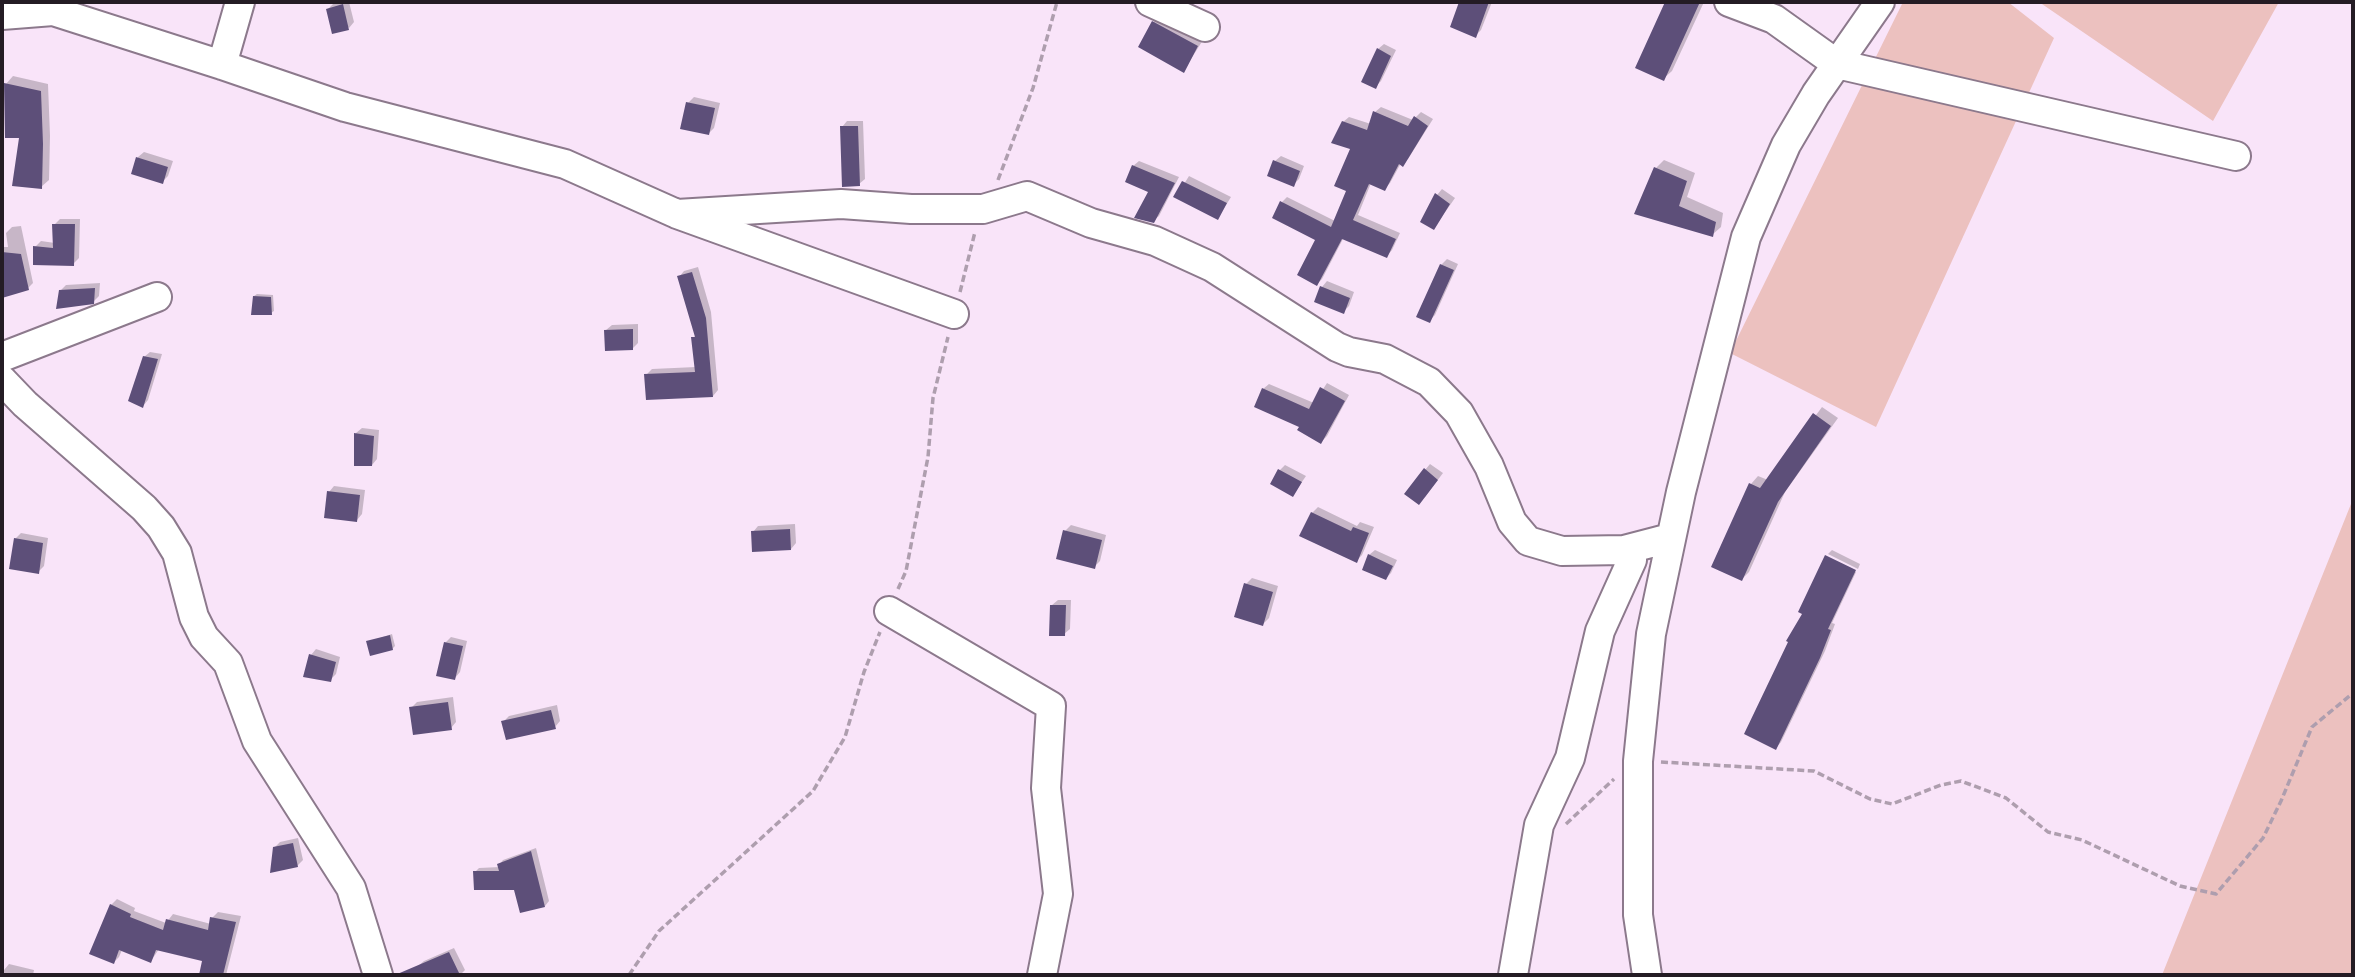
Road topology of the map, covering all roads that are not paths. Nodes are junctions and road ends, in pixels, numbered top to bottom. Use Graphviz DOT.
graph roads {
  1 [pos="240,2"];
  2 [pos="1150,2"];
  3 [pos="1729,2"];
  4 [pos="1880,2"];
  5 [pos="2,15"];
  6 [pos="1205,27"];
  7 [pos="1837,64"];
  8 [pos="222,65"];
  9 [pos="2236,156"];
  10 [pos="677,214"];
  11 [pos="157,297"];
  12 [pos="954,314"];
  13 [pos="2,357"];
  14 [pos="2,380"];
  15 [pos="1670,538"];
  16 [pos="1628,555"];
  17 [pos="1660,588"];
  18 [pos="889,611"];
  19 [pos="377,975"];
  20 [pos="1042,975"];
  21 [pos="1513,975"];
  22 [pos="1647,975"];
  1 -- 8 [label="street"];
  2 -- 6 [label="street"];
  3 -- 7 [label="street"];
  4 -- 7 [label="street"];
  5 -- 8 [label="street"];
  7 -- 9 [label="street"];
  7 -- 15 [label="street"];
  8 -- 10 [label="street"];
  10 -- 12 [label="street"];
  10 -- 16 [label="street"];
  11 -- 13 [label="street"];
  14 -- 19 [label="street"];
  15 -- 16 [label="street"];
  15 -- 17 [label="street"];
  16 -- 17 [label="street"];
  16 -- 21 [label="street"];
  17 -- 22 [label="street"];
  18 -- 20 [label="street"];
}
